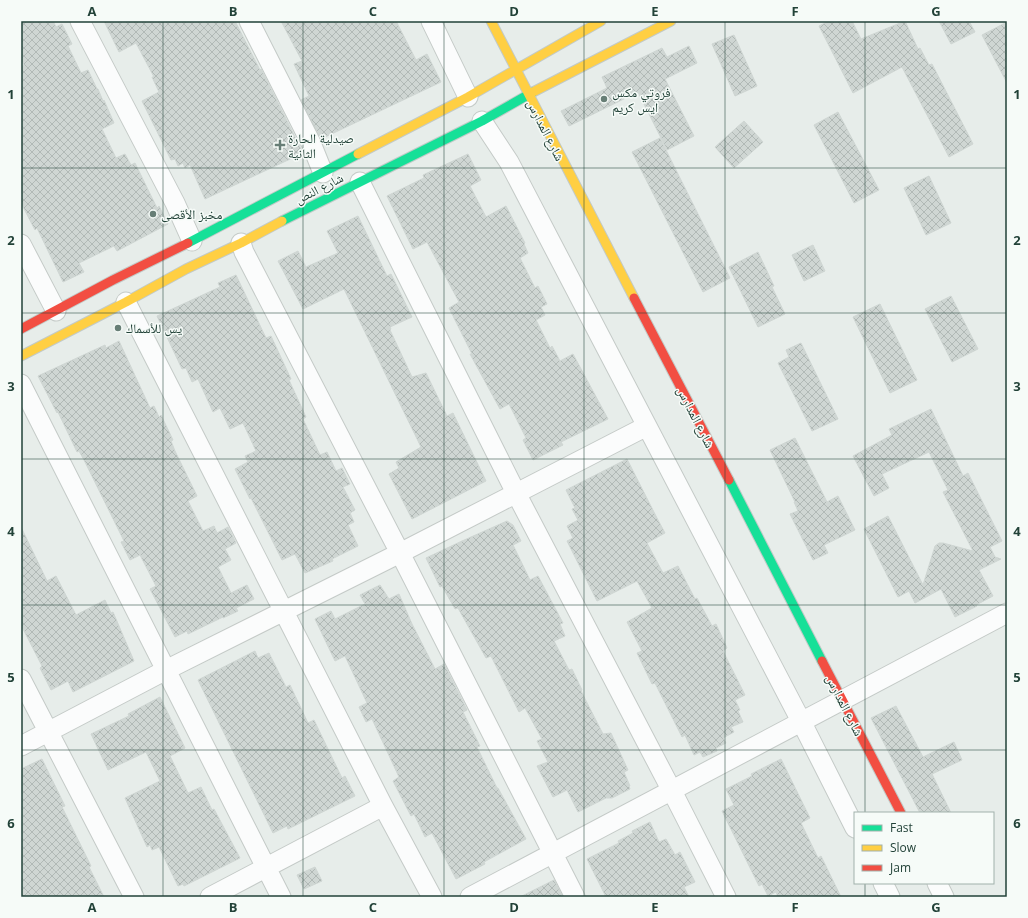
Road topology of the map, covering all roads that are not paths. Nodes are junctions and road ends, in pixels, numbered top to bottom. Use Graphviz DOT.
graph roads {
  1 [pos="80,21"];
  2 [pos="248,21"];
  3 [pos="431,21"];
  4 [pos="491,21"];
  5 [pos="601,21"];
  6 [pos="672,21"];
  7 [pos="517,70"];
  8 [pos="528,95"];
  9 [pos="468,97"];
  10 [pos="482,121"];
  11 [pos="323,173"];
  12 [pos="360,182"];
  13 [pos="192,241"];
  14 [pos="241,243"];
  15 [pos="21,244"];
  16 [pos="126,302"];
  17 [pos="56,311"];
  18 [pos="21,329"];
  19 [pos="21,356"];
  20 [pos="21,384"];
  21 [pos="647,426"];
  22 [pos="516,493"];
  23 [pos="400,553"];
  24 [pos="284,611"];
  25 [pos="1007,613"];
  26 [pos="166,670"];
  27 [pos="21,679"];
  28 [pos="843,700"];
  29 [pos="801,721"];
  30 [pos="48,732"];
  31 [pos="21,746"];
  32 [pos="672,791"];
  33 [pos="383,806"];
  34 [pos="900,812"];
  35 [pos="854,826"];
  36 [pos="552,853"];
  37 [pos="266,868"];
  38 [pos="884,884"];
  39 [pos="938,884"];
  40 [pos="134,897"];
  41 [pos="210,897"];
  42 [pos="281,897"];
  43 [pos="432,897"];
  44 [pos="470,897"];
  45 [pos="575,897"];
  46 [pos="726,897"];
  47 [pos="890,897"];
  48 [pos="944,897"];
  1 -- 13 [label="street"];
  2 -- 11 [label="street"];
  3 -- 9 [label="street"];
  4 -- 7 [label="main road, شارع المدارس"];
  5 -- 7 [label="main road, شارع النص"];
  6 -- 8 [label="main road, شارع النص"];
  7 -- 8 [label="main road, شارع المدارس"];
  7 -- 9 [label="main road, شارع النص"];
  8 -- 10 [label="main road, شارع النص"];
  8 -- 28 [label="main road, شارع المدارس"];
  9 -- 11 [label="main road, شارع النص"];
  10 -- 12 [label="main road, شارع النص"];
  10 -- 21 [label="street"];
  11 -- 13 [label="main road, شارع النص"];
  12 -- 14 [label="main road, شارع النص"];
  12 -- 22 [label="street"];
  13 -- 17 [label="main road, شارع النص"];
  14 -- 16 [label="main road, شارع النص"];
  14 -- 23 [label="street"];
  15 -- 17 [label="street"];
  16 -- 19 [label="main road, شارع النص"];
  16 -- 24 [label="street"];
  17 -- 18 [label="main road, شارع النص"];
  20 -- 26 [label="street"];
  21 -- 22 [label="street"];
  21 -- 29 [label="street"];
  22 -- 23 [label="street"];
  22 -- 32 [label="street"];
  23 -- 24 [label="street"];
  23 -- 36 [label="street"];
  24 -- 26 [label="street"];
  24 -- 33 [label="street"];
  25 -- 28 [label="street"];
  26 -- 30 [label="street"];
  26 -- 37 [label="street"];
  27 -- 30 [label="street"];
  28 -- 29 [label="street"];
  28 -- 34 [label="main road, شارع المدارس"];
  29 -- 32 [label="street"];
  29 -- 35 [label="street"];
  30 -- 31 [label="street"];
  30 -- 40 [label="street"];
  32 -- 36 [label="street"];
  32 -- 46 [label="street"];
  33 -- 37 [label="street"];
  33 -- 43 [label="street"];
  36 -- 44 [label="street"];
  36 -- 45 [label="street"];
  37 -- 41 [label="street"];
  37 -- 42 [label="street"];
  38 -- 47 [label="street"];
  39 -- 48 [label="street"];
}
